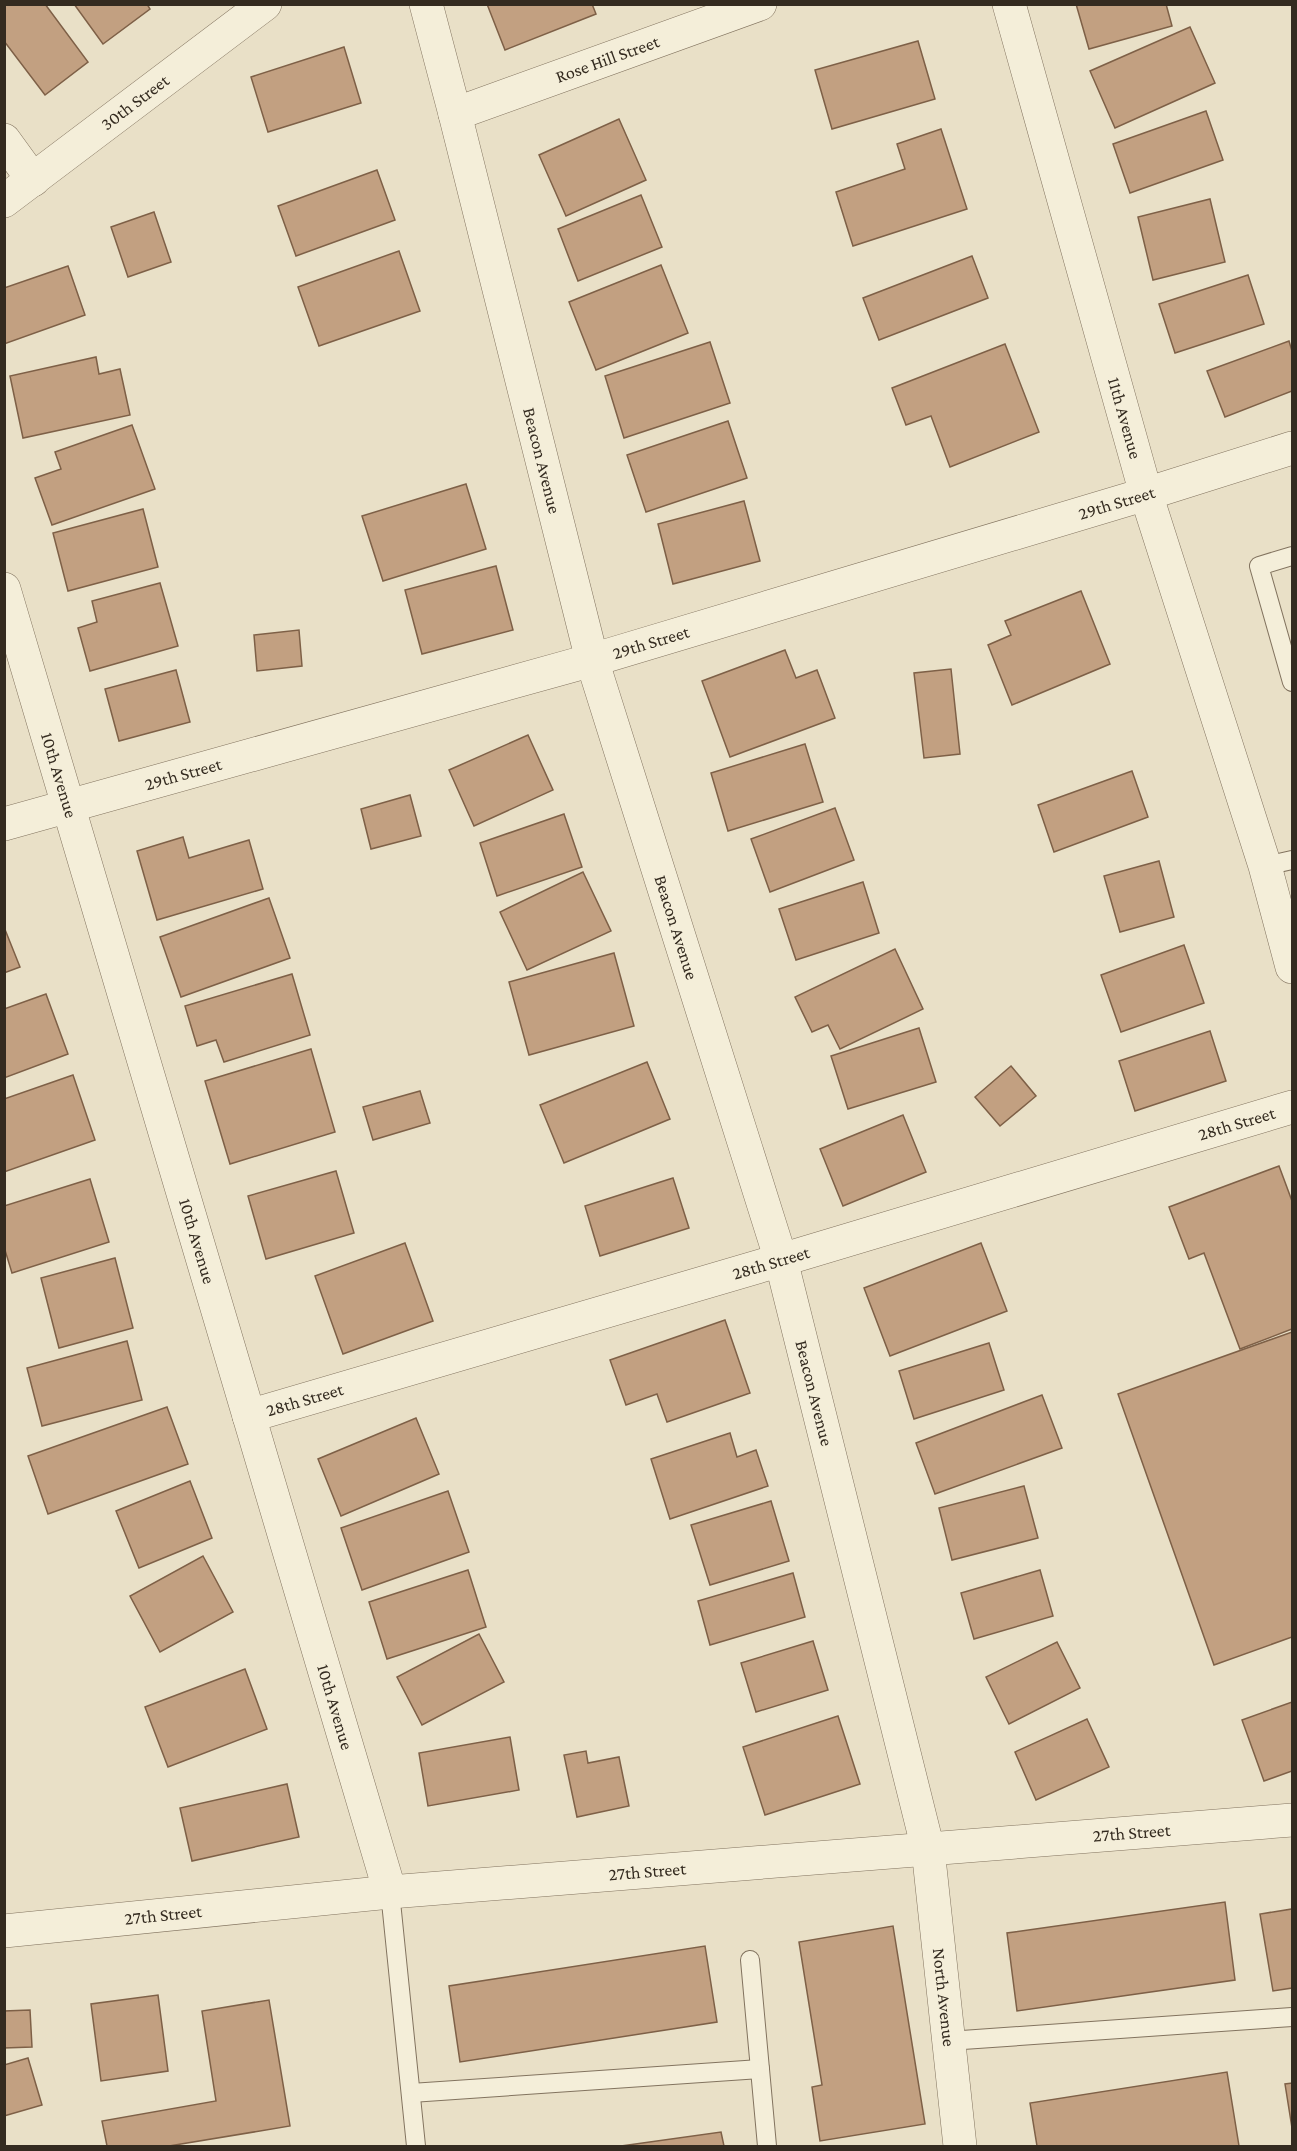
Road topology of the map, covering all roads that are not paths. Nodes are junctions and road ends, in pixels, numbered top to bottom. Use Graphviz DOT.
graph roads {
  1 [pos="266,4"];
  2 [pos="426,4"];
  3 [pos="760,4"];
  4 [pos="1009,4"];
  5 [pos="455,114"];
  6 [pos="4,140"];
  7 [pos="33,180"];
  8 [pos="4,201"];
  9 [pos="1293,448"];
  10 [pos="1146,494"];
  11 [pos="1293,556"];
  12 [pos="4,590"];
  13 [pos="592,660"];
  14 [pos="1293,682"];
  15 [pos="70,805"];
  16 [pos="4,824"];
  17 [pos="1279,863"];
  18 [pos="1293,967"];
  19 [pos="1293,1107"];
  20 [pos="781,1260"];
  21 [pos="249,1416"];
  22 [pos="1293,1820"];
  23 [pos="928,1849"];
  24 [pos="390,1892"];
  25 [pos="4,1931"];
  26 [pos="750,1960"];
  27 [pos="1293,2017"];
  28 [pos="948,2041"];
  29 [pos="760,2069"];
  30 [pos="411,2093"];
  31 [pos="416,2146"];
  32 [pos="767,2146"];
  33 [pos="960,2146"];
  1 -- 7 [label="street, 30th Street"];
  2 -- 5 [label="street, Beacon Avenue"];
  3 -- 5 [label="street, Rose Hill Street"];
  4 -- 10 [label="street, 11th Avenue"];
  5 -- 13 [label="street, Beacon Avenue"];
  6 -- 7 [label="street"];
  7 -- 8 [label="street, 30th Street"];
  9 -- 10 [label="street, 29th Street"];
  10 -- 13 [label="street, 29th Street"];
  10 -- 17 [label="street, 11th Avenue"];
  11 -- 14 [label="lane"];
  12 -- 15 [label="street, 10th Avenue"];
  13 -- 15 [label="street, 29th Street"];
  13 -- 20 [label="street, Beacon Avenue"];
  15 -- 16 [label="street, 29th Street"];
  15 -- 21 [label="street, 10th Avenue"];
  17 -- 18 [label="street, 11th Avenue"];
  19 -- 20 [label="street, 28th Street"];
  20 -- 21 [label="street, 28th Street"];
  20 -- 23 [label="street, Beacon Avenue"];
  21 -- 24 [label="street, 10th Avenue"];
  22 -- 23 [label="street, 27th Street"];
  23 -- 24 [label="street, 27th Street"];
  23 -- 28 [label="street, North Avenue"];
  24 -- 25 [label="street, 27th Street"];
  24 -- 30 [label="lane"];
  26 -- 29 [label="lane"];
  27 -- 28 [label="lane"];
  28 -- 33 [label="street, North Avenue"];
  29 -- 30 [label="lane"];
  29 -- 32 [label="lane"];
  30 -- 31 [label="lane"];
}
